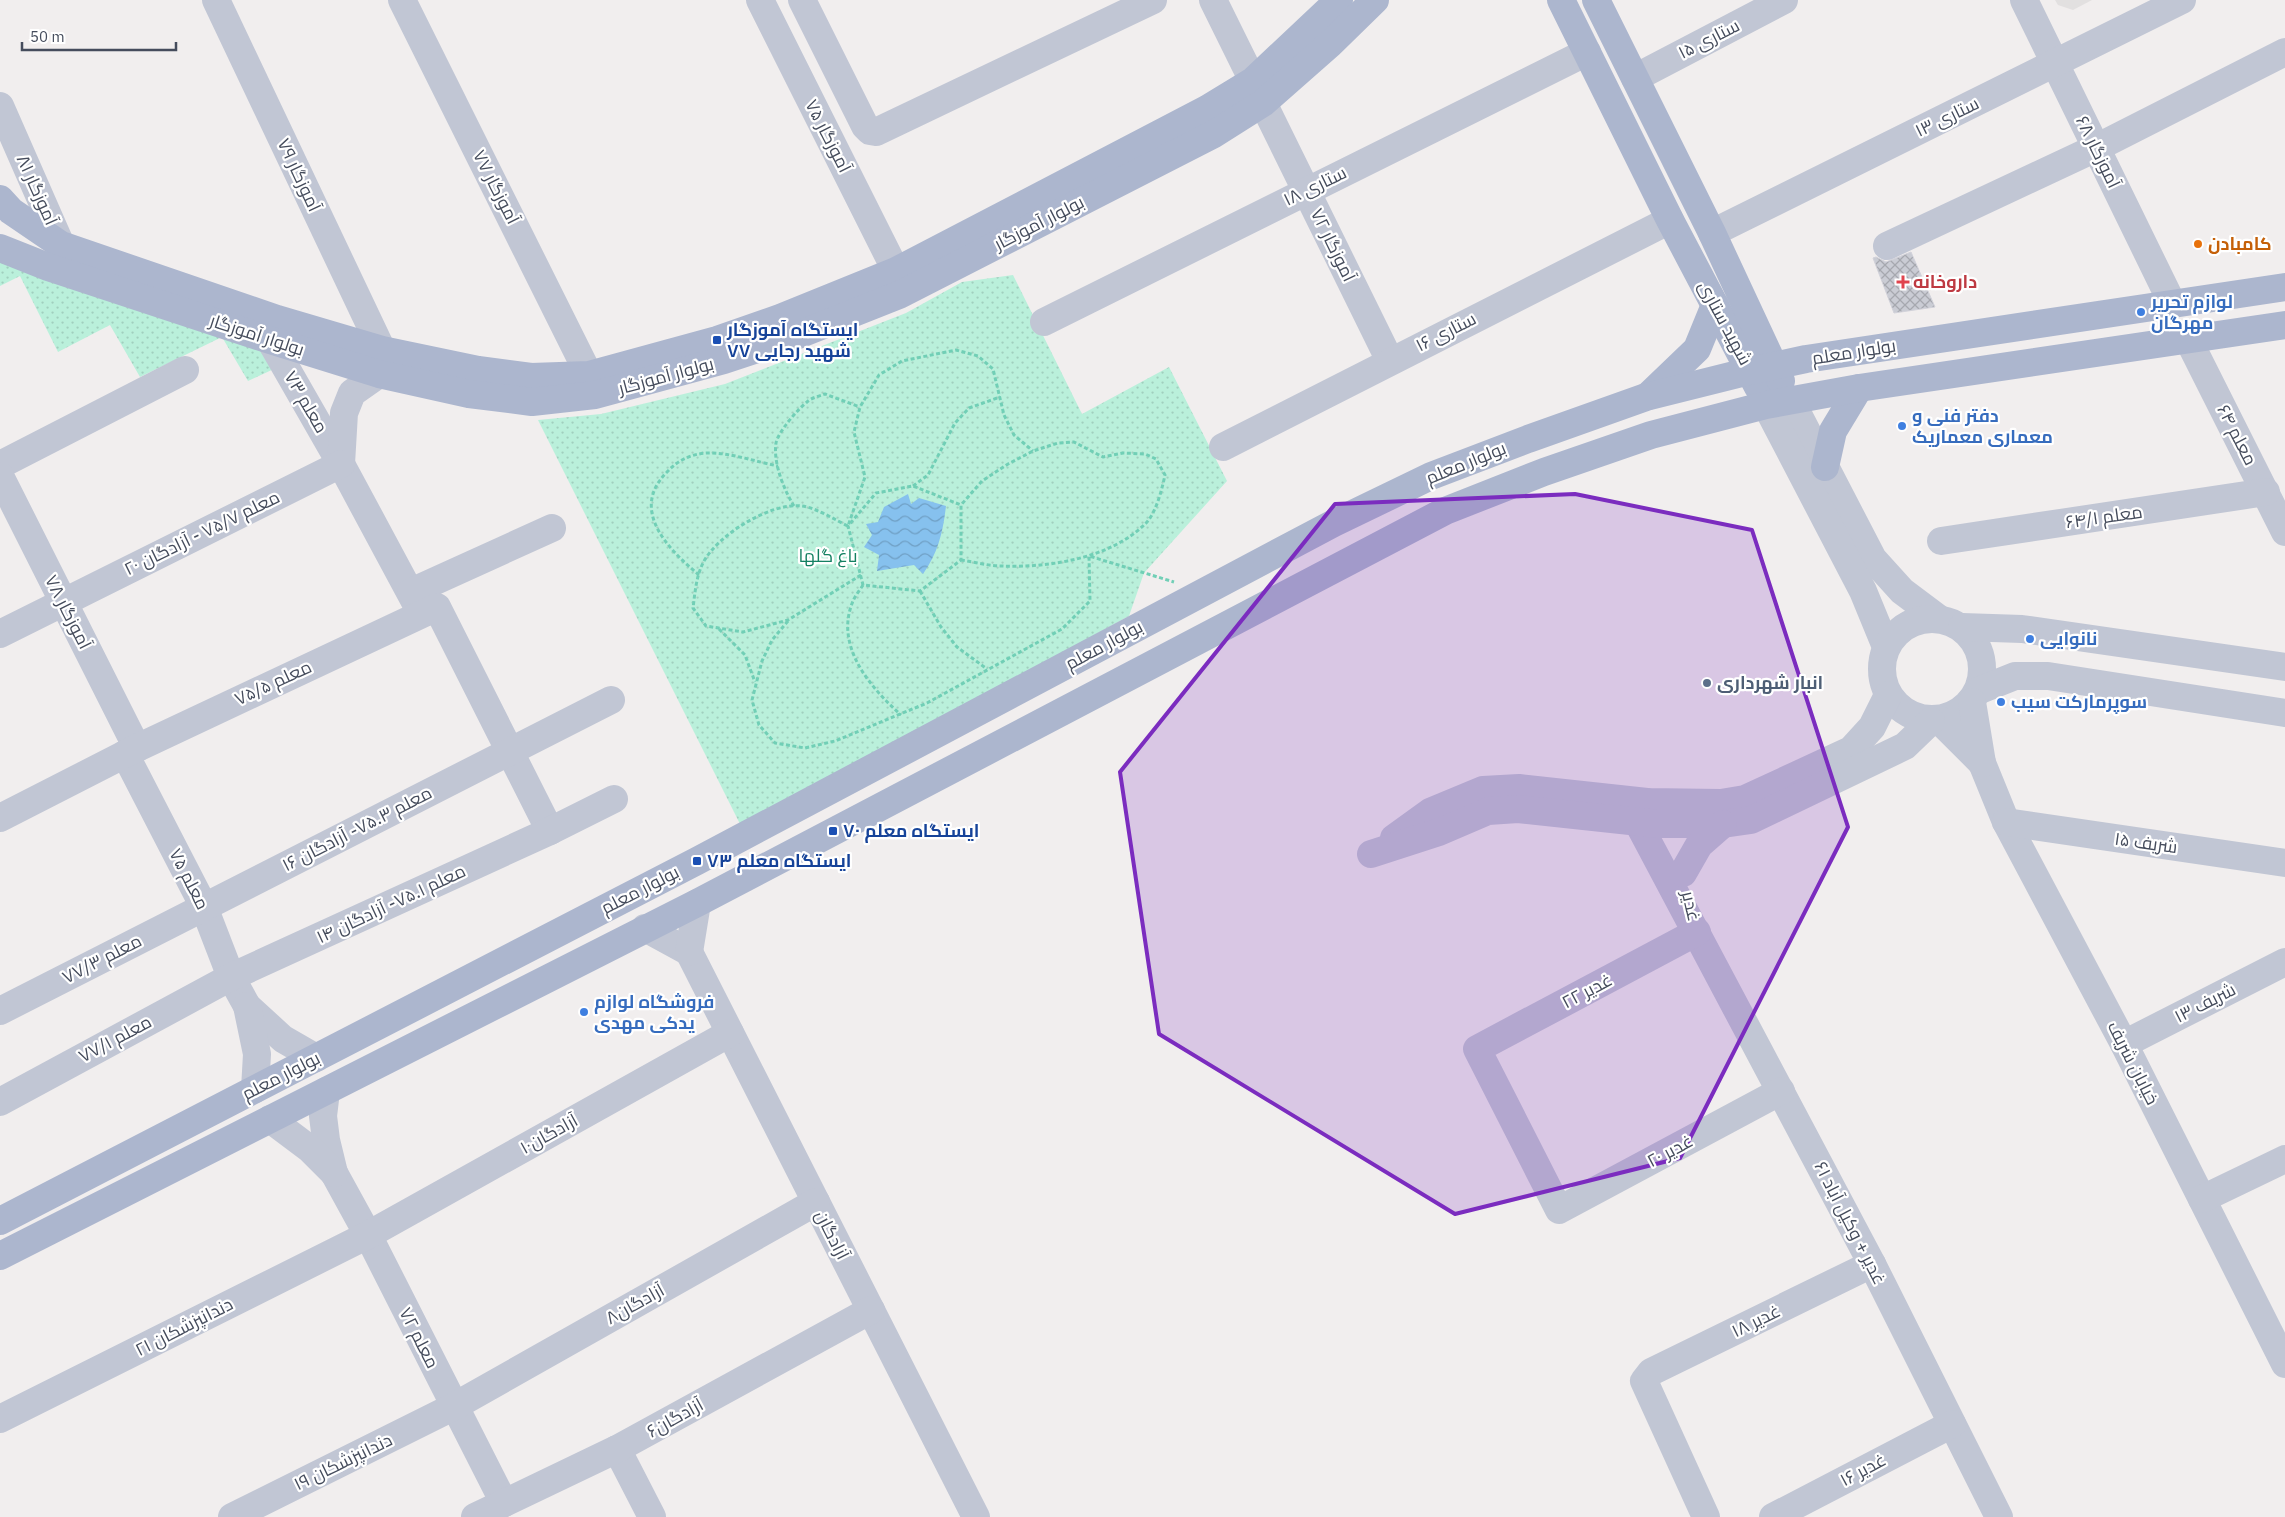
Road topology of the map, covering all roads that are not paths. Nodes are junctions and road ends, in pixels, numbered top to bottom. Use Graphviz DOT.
graph roads {
  1 [pos="216,0"];
  2 [pos="402,0"];
  3 [pos="760,0"];
  4 [pos="802,0"];
  5 [pos="1153,0"];
  6 [pos="1213,0"];
  7 [pos="1339,0"];
  8 [pos="1375,0"];
  9 [pos="1561,0"];
  10 [pos="1596,0"];
  11 [pos="1784,0"];
  12 [pos="2024,0"];
  13 [pos="2182,0"];
  14 [pos="1587,52"];
  15 [pos="2285,52"];
  16 [pos="2054,63"];
  17 [pos="1635,78"];
  18 [pos="1258,92"];
  19 [pos="0,106"];
  20 [pos="2096,148"];
  21 [pos="1306,190"];
  22 [pos="0,199"];
  23 [pos="1670,220"];
  24 [pos="1712,233"];
  25 [pos="61,245"];
  26 [pos="1886,246"];
  27 [pos="0,248"];
  28 [pos="896,272"];
  29 [pos="2285,287"];
  30 [pos="2172,303"];
  31 [pos="1715,305"];
  32 [pos="1044,322"];
  33 [pos="2285,325"];
  34 [pos="2188,338"];
  35 [pos="270,340"];
  36 [pos="1390,361"];
  37 [pos="381,362"];
  38 [pos="1762,368"];
  39 [pos="185,370"];
  40 [pos="590,375"];
  41 [pos="1859,388"];
  42 [pos="1646,397"];
  43 [pos="1778,402"];
  44 [pos="1223,446"];
  45 [pos="341,464"];
  46 [pos="0,465"];
  47 [pos="1825,467"];
  48 [pos="0,476"];
  49 [pos="2266,492"];
  50 [pos="552,528"];
  51 [pos="2285,532"];
  52 [pos="1941,541"];
  53 [pos="63,602"];
  54 [pos="416,602"];
  55 [pos="1950,622"];
  56 [pos="0,634"];
  57 [pos="1886,647"];
  58 [pos="2285,667"];
  59 [pos="1888,695"];
  60 [pos="1976,696"];
  61 [pos="611,700"];
  62 [pos="2285,712"];
  63 [pos="1935,720"];
  64 [pos="131,751"];
  65 [pos="510,752"];
  66 [pos="1982,763"];
  67 [pos="614,799"];
  68 [pos="1647,816"];
  69 [pos="0,818"];
  70 [pos="2006,822"];
  71 [pos="1723,824"];
  72 [pos="550,831"];
  73 [pos="2285,863"];
  74 [pos="1683,874"];
  75 [pos="697,902"];
  76 [pos="204,907"];
  77 [pos="645,928"];
  78 [pos="1697,932"];
  79 [pos="689,952"];
  80 [pos="2285,962"];
  81 [pos="231,977"];
  82 [pos="248,1006"];
  83 [pos="0,1011"];
  84 [pos="730,1033"];
  85 [pos="2124,1044"];
  86 [pos="316,1058"];
  87 [pos="255,1089"];
  88 [pos="326,1091"];
  89 [pos="1781,1091"];
  90 [pos="0,1102"];
  91 [pos="270,1119"];
  92 [pos="2285,1158"];
  93 [pos="334,1173"];
  94 [pos="2202,1200"];
  95 [pos="816,1202"];
  96 [pos="1559,1210"];
  97 [pos="0,1221"];
  98 [pos="368,1235"];
  99 [pos="0,1256"];
  100 [pos="1872,1264"];
  101 [pos="871,1310"];
  102 [pos="2284,1360"];
  103 [pos="454,1407"];
  104 [pos="0,1419"];
  105 [pos="1952,1424"];
  106 [pos="617,1450"];
  107 [pos="504,1503"];
  108 [pos="232,1517"];
  109 [pos="476,1517"];
  110 [pos="652,1517"];
  111 [pos="976,1517"];
  112 [pos="1706,1517"];
  113 [pos="1773,1517"];
  114 [pos="1999,1517"];
  1 -- 37 [label="street, ۷۹ آموزگار"];
  2 -- 40 [label="street, ۷۷ آموزگار"];
  3 -- 28 [label="street, آموزگار ۷۵"];
  4 -- 5 [label="street"];
  6 -- 18 [label="street, ۷۲ آموزگار"];
  7 -- 18 [label="main road, بولوار آموزگار"];
  8 -- 18 [label="main road, بولوار آموزگار"];
  9 -- 14 [label="main road, شهید ستاری"];
  10 -- 17 [label="main road, شهید ستاری"];
  11 -- 17 [label="street, ستاری ۱۵"];
  12 -- 16 [label="street, آموزگار ۶۸"];
  13 -- 16 [label="street, ستاری ۱۳"];
  14 -- 21 [label="street, ستاری ۱۸"];
  14 -- 23 [label="main road, شهید ستاری"];
  15 -- 20 [label="street"];
  16 -- 20 [label="street, آموزگار ۶۸"];
  16 -- 24 [label="street, ستاری ۱۳"];
  17 -- 24 [label="main road, شهید ستاری"];
  18 -- 21 [label="street, ۷۲ آموزگار"];
  18 -- 28 [label="main road, بولوار آموزگار"];
  18 -- 37 [label="main road, بولوار آموزگار"];
  19 -- 25 [label="street, ۸۱ آموزگار"];
  20 -- 26 [label="street"];
  20 -- 30 [label="street, آموزگار ۶۸"];
  21 -- 32 [label="street, ستاری ۱۸"];
  21 -- 36 [label="street, ۷۲ آموزگار"];
  22 -- 25 [label="main road, بولوار آموزگار"];
  23 -- 31 [label="main road, شهید ستاری"];
  23 -- 36 [label="street, ستاری ۱۶"];
  24 -- 38 [label="main road, شهید ستاری"];
  25 -- 37 [label="main road, بولوار آموزگار"];
  27 -- 35 [label="main road, بولوار آموزگار"];
  28 -- 40 [label="main road, بولوار آموزگار"];
  29 -- 30 [label="main road, بولوار معلم"];
  30 -- 38 [label="main road, بولوار معلم"];
  31 -- 38 [label="main road, شهید ستاری"];
  31 -- 42 [label="main road"];
  33 -- 34 [label="main road, بولوار معلم"];
  34 -- 41 [label="main road, بولوار معلم"];
  34 -- 49 [label="street, معلم ۶۴"];
  35 -- 37 [label="main road, بولوار آموزگار"];
  35 -- 45 [label="street, معلم ۷۳"];
  36 -- 44 [label="street, ستاری ۱۶"];
  37 -- 40 [label="main road, بولوار آموزگار"];
  37 -- 45 [label="street"];
  38 -- 42 [label="main road, بولوار معلم"];
  38 -- 43 [label="main road, شهید ستاری"];
  39 -- 46 [label="street"];
  41 -- 43 [label="main road, بولوار معلم"];
  41 -- 47 [label="main road"];
  42 -- 86 [label="main road, بولوار معلم"];
  43 -- 47 [label="street, شهید ستاری"];
  43 -- 57 [label="street, شهید ستاری"];
  43 -- 75 [label="main road, بولوار معلم"];
  45 -- 53 [label="street, معلم ۷۵/۷ - آزادگان ۲۰"];
  45 -- 54 [label="street, معلم ۷۳"];
  47 -- 55 [label="street, شهید ستاری"];
  48 -- 53 [label="street, آموزگار ۷۸"];
  49 -- 51 [label="street, معلم ۶۴"];
  49 -- 52 [label="street, معلم ۶۴/۱"];
  50 -- 54 [label="street, معلم ۷۵/۵"];
  53 -- 56 [label="street, معلم ۷۵/۷ - آزادگان ۲۰"];
  53 -- 64 [label="street, آموزگار ۷۸"];
  54 -- 64 [label="street, معلم ۷۵/۵"];
  54 -- 65 [label="street"];
  55 -- 57 [label="street"];
  55 -- 58 [label="street"];
  55 -- 60 [label="street"];
  57 -- 59 [label="street"];
  59 -- 63 [label="street"];
  59 -- 68 [label="street"];
  60 -- 62 [label="street"];
  60 -- 63 [label="street"];
  60 -- 66 [label="street, خیابان شریف"];
  61 -- 65 [label="street, معلم ۷۵.۳- آزادگان ۱۶"];
  63 -- 66 [label="street, خیابان شریف"];
  63 -- 71 [label="street"];
  64 -- 69 [label="street, معلم ۷۵/۵"];
  64 -- 76 [label="street, معلم ۷۵"];
  65 -- 72 [label="street"];
  65 -- 76 [label="street, معلم ۷۵.۳- آزادگان ۱۶"];
  66 -- 70 [label="street, خیابان شریف"];
  67 -- 72 [label="street, معلم ۷۵.۱- آزادگان ۱۴"];
  68 -- 68 [label="street"];
  68 -- 71 [label="street"];
  68 -- 74 [label="street, غدیر"];
  68 -- 78 [label="street, غدیر"];
  70 -- 73 [label="street, شریف ۱۵"];
  70 -- 85 [label="street, خیابان شریف"];
  71 -- 74 [label="street"];
  72 -- 81 [label="street, معلم ۷۵.۱- آزادگان ۱۴"];
  74 -- 78 [label="street, غدیر"];
  75 -- 77 [label="main road, بولوار معلم"];
  75 -- 79 [label="street"];
  76 -- 81 [label="street, معلم ۷۵"];
  76 -- 83 [label="street, معلم ۷۷/۳"];
  77 -- 79 [label="street"];
  77 -- 88 [label="main road, بولوار معلم"];
  78 -- 89 [label="street, غدیر + وکیل آباد ۶۱"];
  78 -- 96 [label="street, غدیر ۲۲"];
  79 -- 84 [label="street, آزادگان"];
  80 -- 85 [label="street, شریف ۱۳"];
  81 -- 82 [label="street, معلم ۷۵"];
  81 -- 90 [label="street, معلم ۷۷/۱"];
  82 -- 86 [label="street"];
  82 -- 87 [label="street"];
  84 -- 95 [label="street, آزادگان"];
  84 -- 98 [label="street, آزادگان۱۰"];
  85 -- 94 [label="street, خیابان شریف"];
  86 -- 87 [label="main road, بولوار معلم"];
  87 -- 97 [label="main road, بولوار معلم"];
  88 -- 91 [label="main road, بولوار معلم"];
  88 -- 93 [label="street"];
  89 -- 96 [label="street, غدیر ۲۰"];
  89 -- 100 [label="street, غدیر + وکیل آباد ۶۱"];
  91 -- 93 [label="street"];
  91 -- 99 [label="main road, بولوار معلم"];
  92 -- 94 [label="street"];
  93 -- 98 [label="street, معلم ۷۲"];
  94 -- 102 [label="street, خیابان شریف"];
  95 -- 101 [label="street, آزادگان"];
  95 -- 103 [label="street, آزادگان۸"];
  98 -- 103 [label="street, معلم ۷۲"];
  98 -- 104 [label="street, دندانپزشکان ۲۱"];
  100 -- 105 [label="street, غدیر + وکیل آباد ۶۱"];
  100 -- 112 [label="street, غدیر ۱۸"];
  101 -- 106 [label="street, آزادگان۶"];
  101 -- 111 [label="street, آزادگان"];
  103 -- 107 [label="street, معلم ۷۲"];
  103 -- 108 [label="street, دندانپزشکان ۱۹"];
  105 -- 113 [label="street, غدیر ۱۶"];
  105 -- 114 [label="street, غدیر + وکیل آباد ۶۱"];
  106 -- 107 [label="street, آزادگان۶"];
  106 -- 110 [label="street"];
  107 -- 109 [label="street, آزادگان۶"];
}
